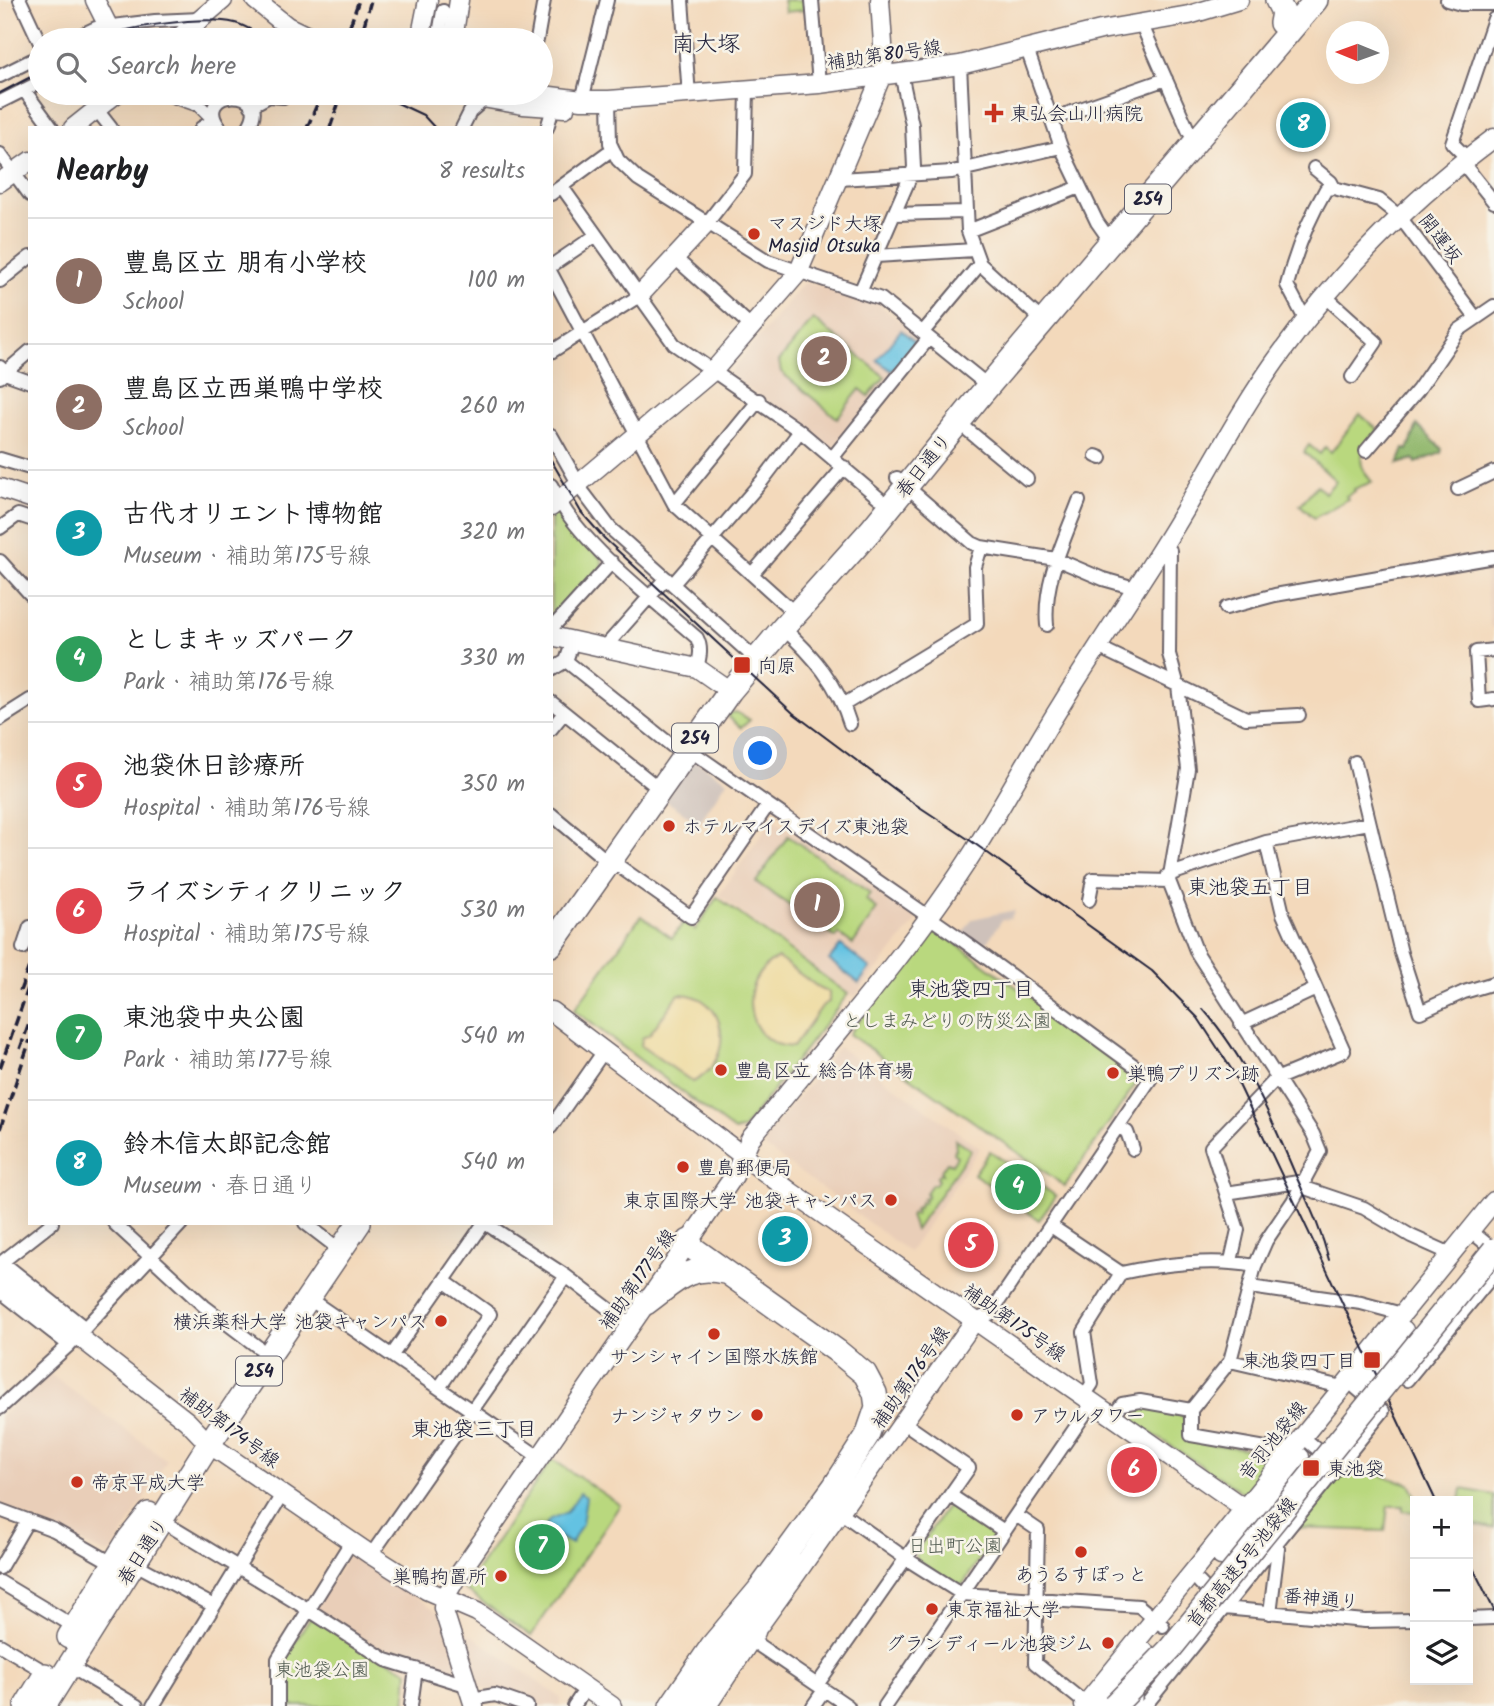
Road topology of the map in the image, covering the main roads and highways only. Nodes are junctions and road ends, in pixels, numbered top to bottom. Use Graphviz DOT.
graph roads {
  1 [pos="1277,0"];
  2 [pos="1301,0"];
  3 [pos="1316,0"];
  4 [pos="1281,23"];
  5 [pos="1107,238"];
  6 [pos="902,482"];
  7 [pos="785,617"];
  8 [pos="726,687"];
  9 [pos="682,749"];
  10 [pos="605,858"];
  11 [pos="553,921"];
  12 [pos="553,941"];
  13 [pos="343,1225"];
  14 [pos="358,1225"];
  15 [pos="1489,1246"];
  16 [pos="1494,1272"];
  17 [pos="727,1273"];
  18 [pos="646,1303"];
  19 [pos="866,1369"];
  20 [pos="204,1438"];
  21 [pos="155,1517"];
  22 [pos="794,1565"];
  23 [pos="759,1590"];
  24 [pos="61,1673"];
  25 [pos="1140,1702"];
  26 [pos="26,1706"];
  27 [pos="37,1706"];
  28 [pos="44,1706"];
  29 [pos="55,1706"];
  30 [pos="671,1706"];
  31 [pos="684,1706"];
  32 [pos="691,1706"];
  33 [pos="706,1706"];
  34 [pos="1114,1706"];
  1 -- 4 [label="highway"];
  2 -- 4 [label="highway, 春日通り / 254"];
  3 -- 5 [label="highway, 春日通り / 254"];
  4 -- 5 [label="highway, 春日通り / 254"];
  5 -- 6 [label="highway, 春日通り / 254"];
  5 -- 6 [label="highway, 春日通り / 254"];
  6 -- 7 [label="highway, 春日通り / 254"];
  6 -- 7 [label="highway, 春日通り / 254"];
  7 -- 8 [label="highway, 春日通り / 254"];
  7 -- 8 [label="highway, 春日通り / 254"];
  8 -- 9 [label="highway, 春日通り / 254"];
  9 -- 10 [label="highway, 春日通り / 254"];
  9 -- 10 [label="highway, 春日通り / 254"];
  10 -- 11 [label="highway, 春日通り / 254"];
  10 -- 12 [label="highway, 春日通り / 254"];
  13 -- 20 [label="highway, 春日通り / 254"];
  14 -- 20 [label="highway, 春日通り / 254"];
  15 -- 34 [label="highway, 首都高速5号池袋線, bridge"];
  16 -- 25 [label="highway, 首都高速5号池袋線"];
  17 -- 18 [label="highway"];
  17 -- 19 [label="highway"];
  17 -- 19 [label="highway"];
  19 -- 22 [label="highway"];
  19 -- 23 [label="highway"];
  20 -- 21 [label="highway, 春日通り / 254"];
  21 -- 24 [label="highway, 春日通り / 254"];
  21 -- 24 [label="highway"];
  21 -- 24 [label="highway"];
  22 -- 32 [label="highway"];
  22 -- 33 [label="highway"];
  23 -- 30 [label="highway"];
  23 -- 31 [label="highway"];
  24 -- 26 [label="highway"];
  24 -- 27 [label="highway, 春日通り / 254"];
  24 -- 28 [label="highway, 春日通り / 254"];
  24 -- 29 [label="highway"];
}
